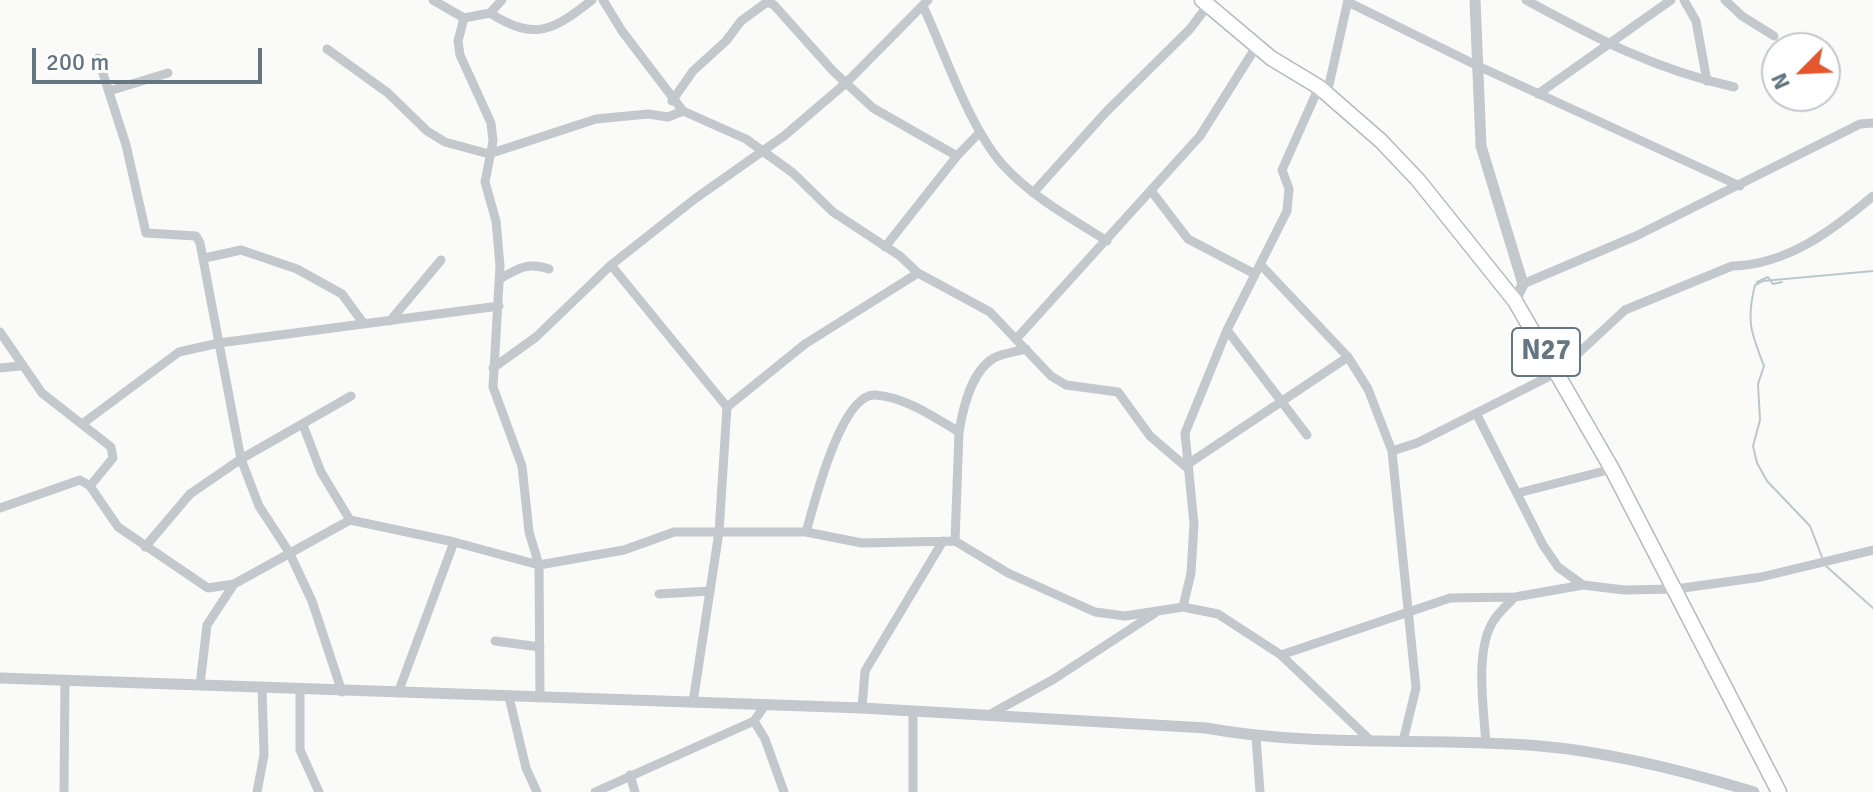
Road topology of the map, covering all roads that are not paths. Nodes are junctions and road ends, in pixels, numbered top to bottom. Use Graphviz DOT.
graph roads {
  1 [pos="433,0"];
  2 [pos="502,0"];
  3 [pos="592,0"];
  4 [pos="603,0"];
  5 [pos="1475,0"];
  6 [pos="1526,0"];
  7 [pos="1671,0"];
  8 [pos="1684,0"];
  9 [pos="1725,0"];
  10 [pos="1348,1"];
  11 [pos="1205,2"];
  12 [pos="925,3"];
  13 [pos="490,13"];
  14 [pos="464,18"];
  15 [pos="1768,32"];
  16 [pos="1610,46"];
  17 [pos="1256,47"];
  18 [pos="327,49"];
  19 [pos="98,58"];
  20 [pos="1478,66"];
  21 [pos="168,73"];
  22 [pos="1707,81"];
  23 [pos="846,83"];
  24 [pos="1734,87"];
  25 [pos="1323,90"];
  26 [pos="109,91"];
  27 [pos="1538,94"];
  28 [pos="672,101"];
  29 [pos="683,111"];
  30 [pos="1873,123"];
  31 [pos="980,132"];
  32 [pos="765,152"];
  33 [pos="489,154"];
  34 [pos="957,156"];
  35 [pos="1740,186"];
  36 [pos="1152,192"];
  37 [pos="1033,193"];
  38 [pos="1873,196"];
  39 [pos="1107,241"];
  40 [pos="885,247"];
  41 [pos="205,258"];
  42 [pos="441,260"];
  43 [pos="611,265"];
  44 [pos="549,269"];
  45 [pos="1258,269"];
  46 [pos="918,273"];
  47 [pos="500,279"];
  48 [pos="1523,284"];
  49 [pos="1515,301"];
  50 [pos="499,306"];
  51 [pos="390,321"];
  52 [pos="364,324"];
  53 [pos="1227,330"];
  54 [pos="0,332"];
  55 [pos="1017,338"];
  56 [pos="219,343"];
  57 [pos="1026,349"];
  58 [pos="1348,357"];
  59 [pos="20,366"];
  60 [pos="0,368"];
  61 [pos="493,368"];
  62 [pos="1558,372"];
  63 [pos="351,396"];
  64 [pos="1284,400"];
  65 [pos="727,407"];
  66 [pos="1476,413"];
  67 [pos="82,424"];
  68 [pos="303,425"];
  69 [pos="959,432"];
  70 [pos="1307,435"];
  71 [pos="1392,451"];
  72 [pos="241,459"];
  73 [pos="1185,466"];
  74 [pos="1612,469"];
  75 [pos="90,486"];
  76 [pos="1518,493"];
  77 [pos="0,508"];
  78 [pos="350,520"];
  79 [pos="719,532"];
  80 [pos="806,532"];
  81 [pos="943,541"];
  82 [pos="955,541"];
  83 [pos="454,542"];
  84 [pos="145,547"];
  85 [pos="1873,550"];
  86 [pos="289,552"];
  87 [pos="539,565"];
  88 [pos="234,584"];
  89 [pos="1583,585"];
  90 [pos="1676,589"];
  91 [pos="710,591"];
  92 [pos="659,594"];
  93 [pos="1515,597"];
  94 [pos="1183,607"];
  95 [pos="1410,610"];
  96 [pos="1158,611"];
  97 [pos="495,641"];
  98 [pos="540,647"];
  99 [pos="1281,655"];
  100 [pos="0,678"];
  101 [pos="65,681"];
  102 [pos="200,685"];
  103 [pos="262,687"];
  104 [pos="300,690"];
  105 [pos="342,692"];
  106 [pos="398,693"];
  107 [pos="509,697"];
  108 [pos="540,697"];
  109 [pos="693,702"];
  110 [pos="766,704"];
  111 [pos="862,708"];
  112 [pos="913,711"];
  113 [pos="986,717"];
  114 [pos="754,721"];
  115 [pos="1256,737"];
  116 [pos="1370,740"];
  117 [pos="1403,741"];
  118 [pos="1486,744"];
  119 [pos="630,775"];
  120 [pos="64,792"];
  121 [pos="257,792"];
  122 [pos="319,792"];
  123 [pos="537,792"];
  124 [pos="595,792"];
  125 [pos="635,792"];
  126 [pos="784,792"];
  127 [pos="913,792"];
  128 [pos="1260,792"];
  129 [pos="1754,792"];
  130 [pos="1779,792"];
  1 -- 14 [label="street"];
  2 -- 13 [label="street"];
  3 -- 13 [label="street"];
  4 -- 28 [label="street"];
  5 -- 20 [label="street"];
  6 -- 16 [label="street"];
  7 -- 16 [label="street"];
  8 -- 22 [label="street"];
  9 -- 15 [label="street"];
  10 -- 20 [label="street"];
  10 -- 25 [label="street"];
  11 -- 17 [label="main road, N27"];
  11 -- 37 [label="street"];
  12 -- 23 [label="street"];
  12 -- 31 [label="street"];
  13 -- 14 [label="street"];
  14 -- 33 [label="street"];
  16 -- 22 [label="street"];
  16 -- 27 [label="street"];
  17 -- 25 [label="main road, N27"];
  17 -- 36 [label="street"];
  18 -- 33 [label="street"];
  19 -- 26 [label="street"];
  20 -- 27 [label="street"];
  20 -- 48 [label="street"];
  21 -- 26 [label="street"];
  22 -- 24 [label="street"];
  23 -- 28 [label="street"];
  23 -- 32 [label="street"];
  23 -- 34 [label="street"];
  25 -- 45 [label="street"];
  25 -- 49 [label="main road, N27"];
  26 -- 41 [label="street"];
  27 -- 35 [label="street"];
  28 -- 29 [label="street"];
  29 -- 32 [label="street"];
  29 -- 33 [label="street"];
  30 -- 35 [label="street"];
  31 -- 34 [label="street"];
  31 -- 37 [label="street"];
  32 -- 40 [label="street"];
  32 -- 43 [label="street"];
  33 -- 47 [label="street"];
  34 -- 40 [label="street"];
  35 -- 48 [label="street"];
  36 -- 39 [label="street"];
  36 -- 45 [label="street"];
  37 -- 39 [label="street"];
  38 -- 62 [label="street"];
  39 -- 55 [label="street"];
  40 -- 46 [label="street"];
  41 -- 52 [label="street"];
  41 -- 56 [label="street"];
  42 -- 51 [label="street"];
  43 -- 61 [label="street"];
  43 -- 65 [label="street"];
  44 -- 47 [label="street"];
  45 -- 53 [label="street"];
  45 -- 58 [label="street"];
  46 -- 55 [label="street"];
  46 -- 65 [label="street"];
  47 -- 50 [label="street"];
  48 -- 49 [label="street"];
  49 -- 62 [label="main road, N27"];
  50 -- 51 [label="street"];
  50 -- 61 [label="street"];
  51 -- 52 [label="street"];
  52 -- 56 [label="street"];
  53 -- 64 [label="street"];
  53 -- 73 [label="street"];
  54 -- 59 [label="street"];
  55 -- 57 [label="street"];
  56 -- 67 [label="street"];
  56 -- 72 [label="street"];
  57 -- 69 [label="street"];
  57 -- 73 [label="street"];
  58 -- 64 [label="street"];
  58 -- 71 [label="street"];
  59 -- 60 [label="street"];
  59 -- 67 [label="street"];
  61 -- 87 [label="street"];
  62 -- 66 [label="street"];
  62 -- 74 [label="main road, N27"];
  63 -- 68 [label="street"];
  64 -- 70 [label="street"];
  64 -- 73 [label="street"];
  65 -- 79 [label="street"];
  66 -- 71 [label="street"];
  66 -- 76 [label="street"];
  67 -- 75 [label="street"];
  68 -- 72 [label="street"];
  68 -- 78 [label="street"];
  69 -- 80 [label="street"];
  69 -- 82 [label="street"];
  71 -- 95 [label="street"];
  72 -- 84 [label="street"];
  72 -- 86 [label="street"];
  73 -- 94 [label="street"];
  74 -- 76 [label="street"];
  74 -- 90 [label="main road, N27"];
  75 -- 77 [label="street"];
  75 -- 84 [label="street"];
  76 -- 89 [label="street"];
  78 -- 83 [label="street"];
  78 -- 86 [label="street"];
  79 -- 80 [label="street"];
  79 -- 87 [label="street"];
  79 -- 91 [label="street"];
  80 -- 81 [label="street"];
  81 -- 82 [label="street"];
  81 -- 111 [label="street"];
  82 -- 96 [label="street"];
  83 -- 87 [label="street"];
  83 -- 106 [label="street"];
  84 -- 88 [label="street"];
  85 -- 90 [label="street"];
  86 -- 88 [label="street"];
  86 -- 105 [label="street"];
  87 -- 98 [label="street"];
  88 -- 102 [label="street"];
  89 -- 90 [label="street"];
  89 -- 93 [label="street"];
  90 -- 130 [label="main road, N27"];
  91 -- 92 [label="street"];
  91 -- 109 [label="street"];
  93 -- 95 [label="street"];
  93 -- 118 [label="street"];
  94 -- 96 [label="street"];
  94 -- 99 [label="street"];
  95 -- 99 [label="street"];
  95 -- 117 [label="street"];
  96 -- 113 [label="street"];
  97 -- 98 [label="street"];
  98 -- 108 [label="street"];
  99 -- 116 [label="street"];
  100 -- 101 [label="street"];
  101 -- 102 [label="street"];
  101 -- 120 [label="street"];
  102 -- 103 [label="street"];
  103 -- 104 [label="street"];
  103 -- 121 [label="street"];
  104 -- 105 [label="street"];
  104 -- 122 [label="street"];
  105 -- 106 [label="street"];
  106 -- 107 [label="street"];
  107 -- 108 [label="street"];
  107 -- 123 [label="street"];
  108 -- 109 [label="street"];
  109 -- 110 [label="street"];
  110 -- 111 [label="street"];
  110 -- 114 [label="street"];
  111 -- 112 [label="street"];
  112 -- 113 [label="street"];
  112 -- 127 [label="street"];
  113 -- 115 [label="street"];
  114 -- 119 [label="street"];
  114 -- 126 [label="street"];
  115 -- 116 [label="street"];
  115 -- 128 [label="street"];
  116 -- 117 [label="street"];
  117 -- 118 [label="street"];
  118 -- 129 [label="street"];
  119 -- 124 [label="street"];
  119 -- 125 [label="street"];
}
